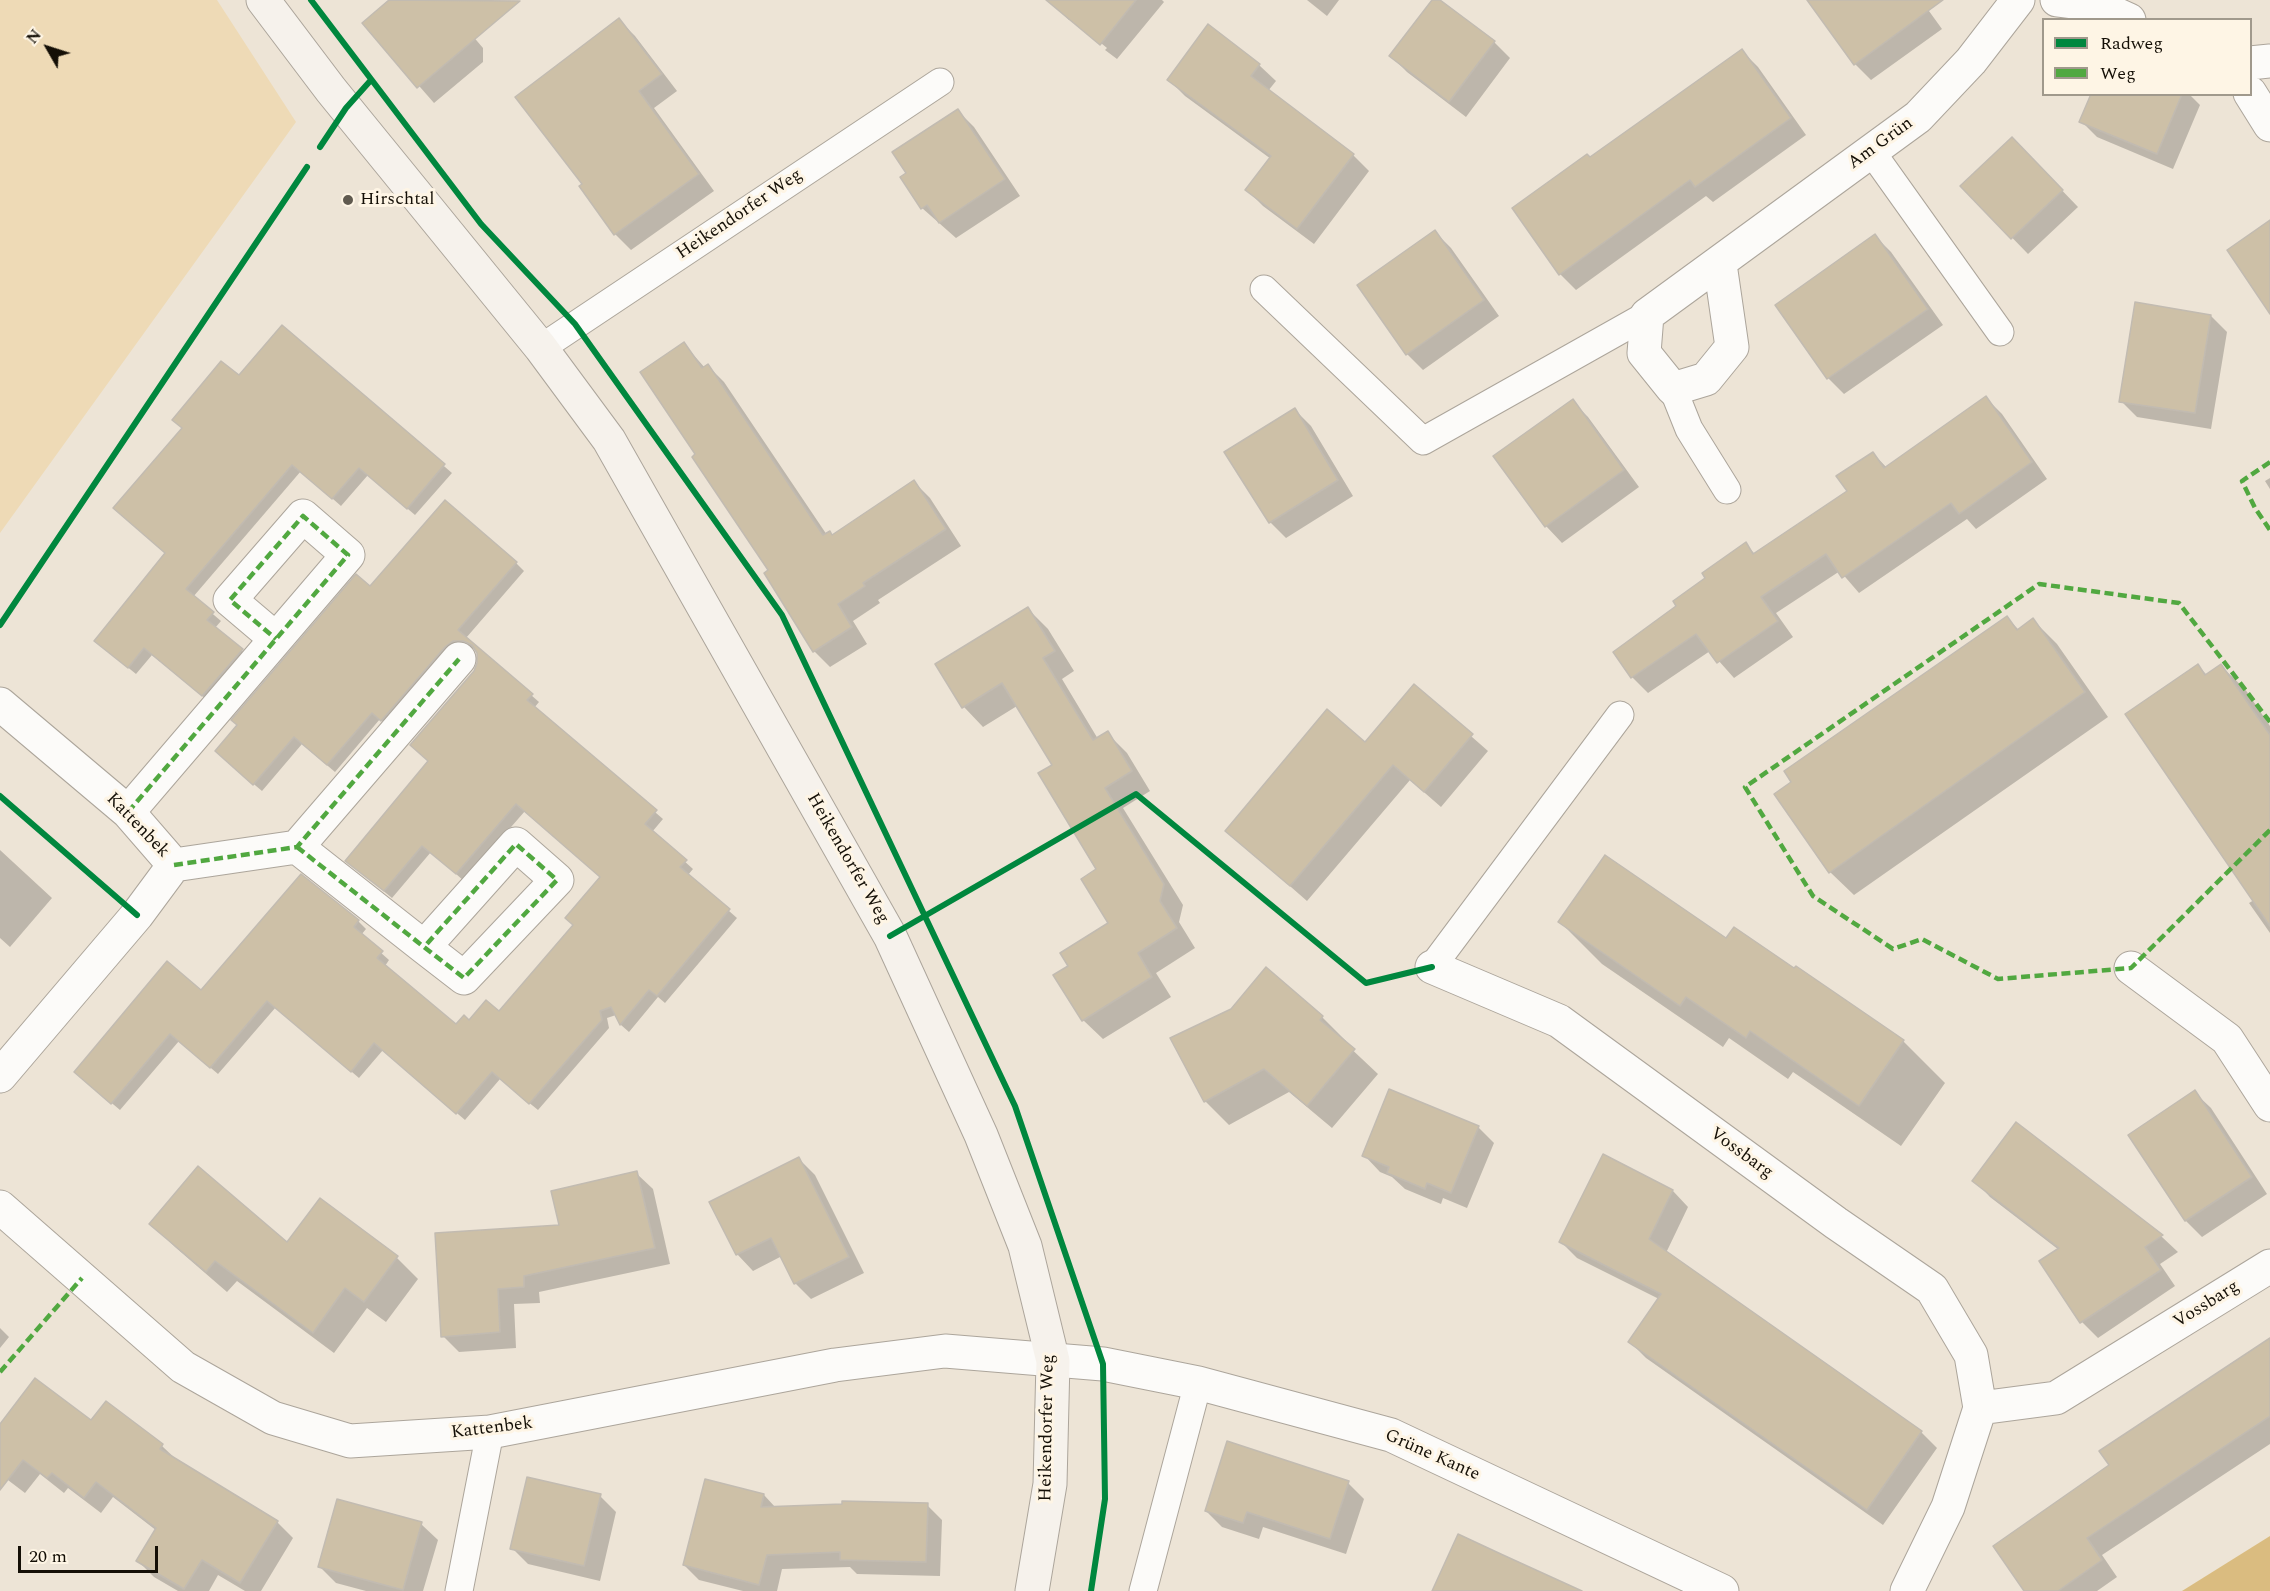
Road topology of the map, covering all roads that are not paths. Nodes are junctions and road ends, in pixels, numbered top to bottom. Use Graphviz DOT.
graph roads {
  1 [pos="263,0"];
  2 [pos="2018,0"];
  3 [pos="2057,0"];
  4 [pos="2098,3"];
  5 [pos="2125,18"];
  6 [pos="2270,61"];
  7 [pos="2252,63"];
  8 [pos="940,82"];
  9 [pos="2252,96"];
  10 [pos="2270,125"];
  11 [pos="1871,151"];
  12 [pos="1720,264"];
  13 [pos="1264,289"];
  14 [pos="1647,315"];
  15 [pos="2000,332"];
  16 [pos="541,348"];
  17 [pos="1673,389"];
  18 [pos="1727,490"];
  19 [pos="276,639"];
  20 [pos="459,659"];
  21 [pos="0,704"];
  22 [pos="1620,715"];
  23 [pos="128,812"];
  24 [pos="297,847"];
  25 [pos="174,865"];
  26 [pos="424,948"];
  27 [pos="1432,967"];
  28 [pos="2131,968"];
  29 [pos="0,1076"];
  30 [pos="2270,1105"];
  31 [pos="0,1207"];
  32 [pos="2270,1266"];
  33 [pos="1053,1361"];
  34 [pos="1198,1383"];
  35 [pos="1980,1408"];
  36 [pos="490,1432"];
  37 [pos="459,1591"];
  38 [pos="1032,1591"];
  39 [pos="1143,1591"];
  40 [pos="1722,1591"];
  41 [pos="1907,1591"];
  1 -- 16 [label="street, Heikendorfer Weg"];
  2 -- 11 [label="street, Am Grün"];
  3 -- 4 [label="street"];
  4 -- 5 [label="street"];
  6 -- 7 [label="street"];
  8 -- 16 [label="lane, Heikendorfer Weg"];
  9 -- 10 [label="street"];
  11 -- 12 [label="street, Am Grün"];
  11 -- 15 [label="lane"];
  12 -- 14 [label="street, Am Grün"];
  12 -- 17 [label="street"];
  13 -- 14 [label="lane"];
  14 -- 17 [label="street"];
  16 -- 33 [label="street, Heikendorfer Weg"];
  17 -- 18 [label="lane"];
  19 -- 23 [label="street"];
  20 -- 24 [label="street"];
  21 -- 23 [label="street, Kattenbek"];
  22 -- 27 [label="lane"];
  23 -- 25 [label="street, Kattenbek"];
  24 -- 25 [label="street"];
  24 -- 26 [label="street"];
  25 -- 29 [label="street, Kattenbek"];
  27 -- 35 [label="street, Vossbarg"];
  28 -- 30 [label="street"];
  31 -- 36 [label="street, Kattenbek"];
  32 -- 35 [label="street, Vossbarg"];
  33 -- 34 [label="street, Grüne Kante"];
  33 -- 36 [label="street, Kattenbek"];
  33 -- 38 [label="street, Heikendorfer Weg"];
  34 -- 39 [label="lane"];
  34 -- 40 [label="street, Grüne Kante"];
  35 -- 41 [label="street, Vossbarg"];
  36 -- 37 [label="lane"];
}
